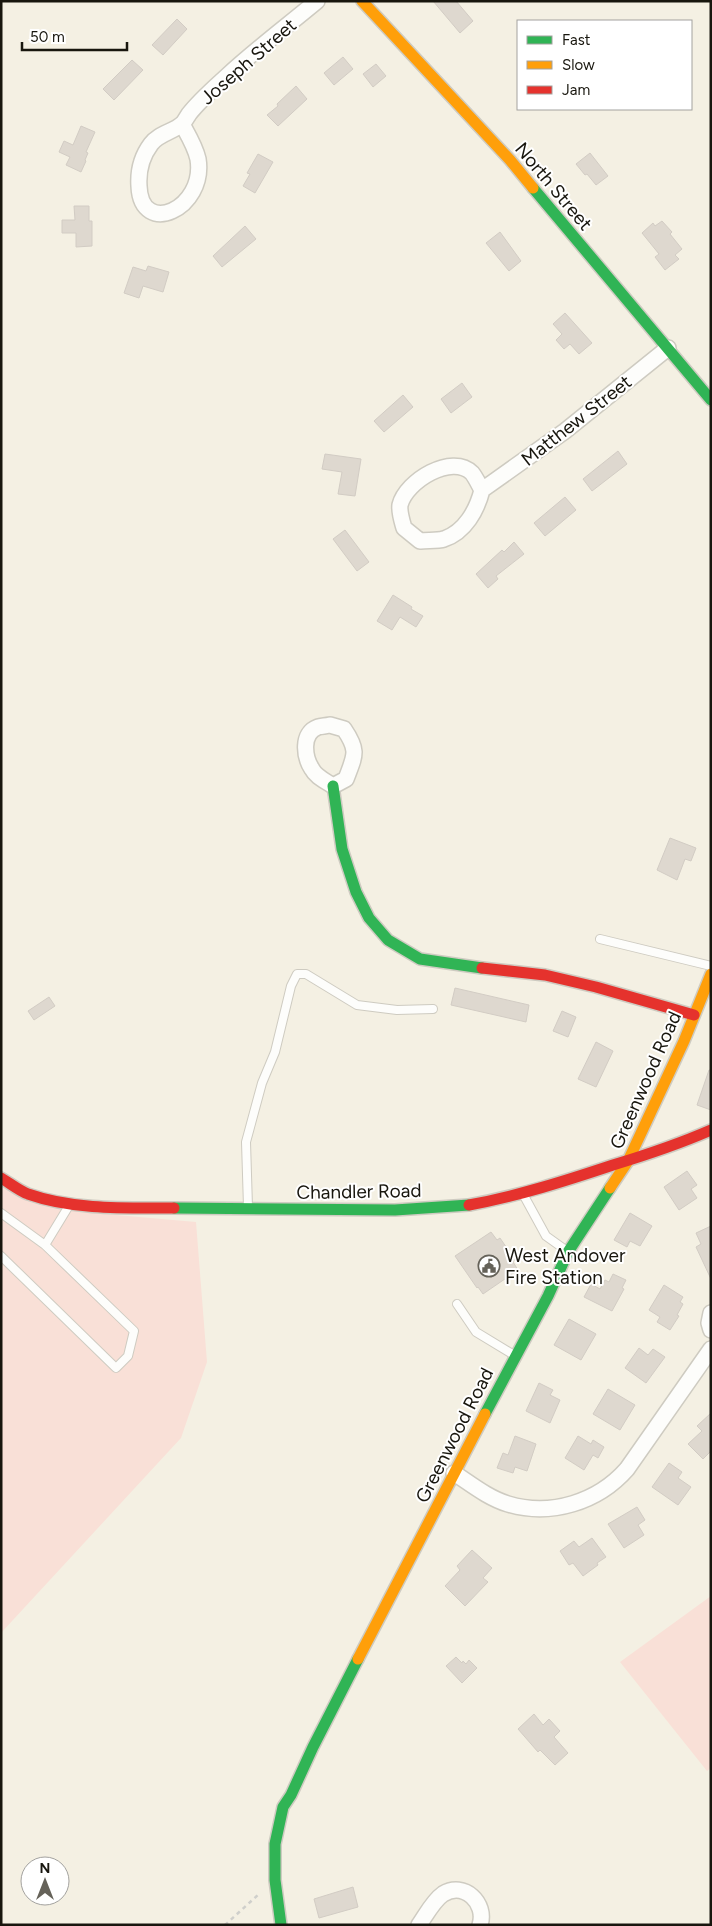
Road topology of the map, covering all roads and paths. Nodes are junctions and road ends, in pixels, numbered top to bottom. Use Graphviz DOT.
graph roads {
  1 [pos="317,1"];
  2 [pos="362,1"];
  3 [pos="182,124"];
  4 [pos="668,348"];
  5 [pos="711,400"];
  6 [pos="482,490"];
  7 [pos="334,786"];
  8 [pos="600,939"];
  9 [pos="711,966"];
  10 [pos="711,974"];
  11 [pos="433,1009"];
  12 [pos="694,1015"];
  13 [pos="711,1130"];
  14 [pos="628,1161"];
  15 [pos="1,1178"];
  16 [pos="522,1193"];
  17 [pos="71,1202"];
  18 [pos="248,1209"];
  19 [pos="1,1213"];
  20 [pos="45,1245"];
  21 [pos="568,1252"];
  22 [pos="1,1256"];
  23 [pos="457,1304"];
  24 [pos="711,1313"];
  25 [pos="711,1330"];
  26 [pos="711,1349"];
  27 [pos="515,1356"];
  28 [pos="454,1473"];
  29 [pos="275,1880"];
  30 [pos="225,1925"];
  31 [pos="281,1925"];
  32 [pos="419,1925"];
  33 [pos="480,1925"];
  1 -- 3 [label="street, Joseph Street"];
  2 -- 4 [label="street, North Street"];
  3 -- 3 [label="street, Joseph Street"];
  4 -- 5 [label="street, North Street"];
  4 -- 6 [label="street, Matthew Street"];
  6 -- 6 [label="street"];
  7 -- 12 [label="street"];
  8 -- 9 [label="lane"];
  10 -- 12 [label="street, Greenwood Road"];
  11 -- 18 [label="lane"];
  12 -- 14 [label="street, Greenwood Road"];
  13 -- 14 [label="street, Chandler Road"];
  14 -- 16 [label="street, Chandler Road"];
  14 -- 21 [label="street, Greenwood Road"];
  15 -- 17 [label="street, Chandler Road"];
  16 -- 18 [label="street, Chandler Road"];
  16 -- 21 [label="lane"];
  17 -- 18 [label="street, Chandler Road"];
  17 -- 20 [label="lane"];
  19 -- 20 [label="lane"];
  20 -- 22 [label="lane"];
  21 -- 27 [label="street, Greenwood Road"];
  23 -- 27 [label="lane"];
  24 -- 25 [label="street"];
  26 -- 28 [label="street"];
  27 -- 28 [label="street, Greenwood Road"];
  28 -- 29 [label="street, Greenwood Road"];
  29 -- 30 [label="path"];
  29 -- 31 [label="street, Greenwood Road"];
  32 -- 33 [label="street"];
}
